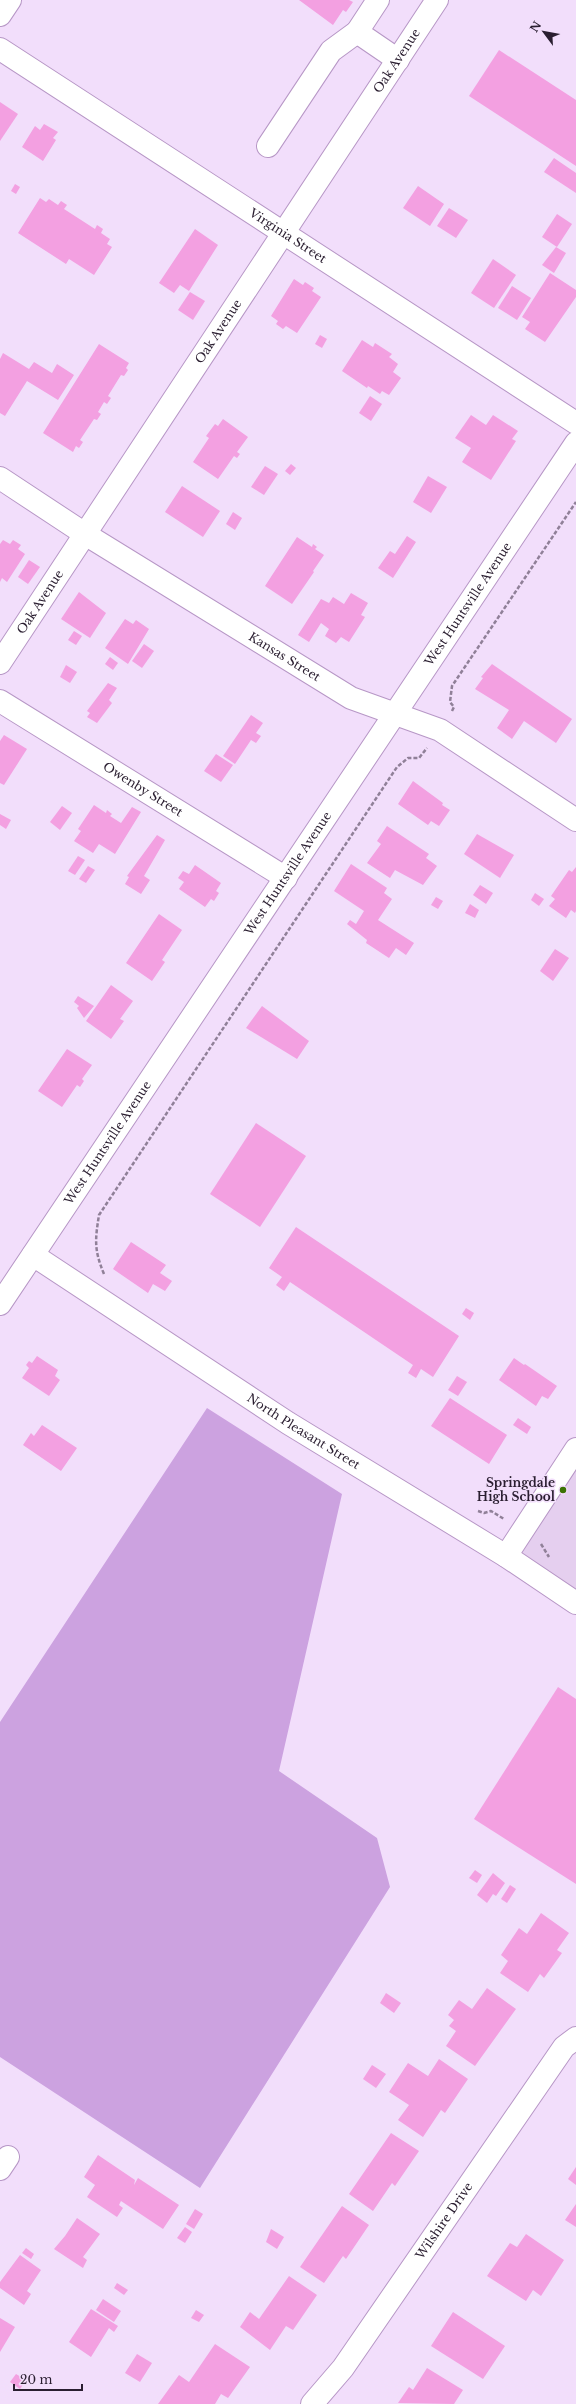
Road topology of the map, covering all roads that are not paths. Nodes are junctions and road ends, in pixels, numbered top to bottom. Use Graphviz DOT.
graph roads {
  1 [pos="10,0"];
  2 [pos="378,0"];
  3 [pos="437,0"];
  4 [pos="0,15"];
  5 [pos="357,32"];
  6 [pos="0,49"];
  7 [pos="398,60"];
  8 [pos="268,146"];
  9 [pos="283,234"];
  10 [pos="576,423"];
  11 [pos="576,443"];
  12 [pos="0,478"];
  13 [pos="85,534"];
  14 [pos="0,663"];
  15 [pos="0,701"];
  16 [pos="395,714"];
  17 [pos="576,820"];
  18 [pos="286,878"];
  19 [pos="33,1255"];
  20 [pos="0,1304"];
  21 [pos="576,1449"];
  22 [pos="506,1556"];
  23 [pos="576,1603"];
  24 [pos="576,2038"];
  25 [pos="312,2404"];
  1 -- 4 [label="street"];
  2 -- 5 [label="street"];
  3 -- 7 [label="street, Oak Avenue"];
  5 -- 7 [label="street"];
  5 -- 8 [label="street"];
  6 -- 9 [label="street, Virginia Street"];
  7 -- 9 [label="street, Oak Avenue"];
  9 -- 10 [label="street, Virginia Street"];
  9 -- 13 [label="street, Oak Avenue"];
  11 -- 16 [label="street, West Huntsville Avenue"];
  12 -- 13 [label="street, Kansas Street"];
  13 -- 14 [label="street, Oak Avenue"];
  13 -- 16 [label="street, Kansas Street"];
  15 -- 18 [label="street, Owenby Street"];
  16 -- 17 [label="street, Kansas Street"];
  16 -- 18 [label="street, West Huntsville Avenue"];
  18 -- 19 [label="street, West Huntsville Avenue"];
  19 -- 20 [label="street, West Huntsville Avenue"];
  19 -- 22 [label="street, North Pleasant Street"];
  21 -- 22 [label="street"];
  22 -- 23 [label="street, North Pleasant Street"];
  24 -- 25 [label="street, Wilshire Drive"];
}
